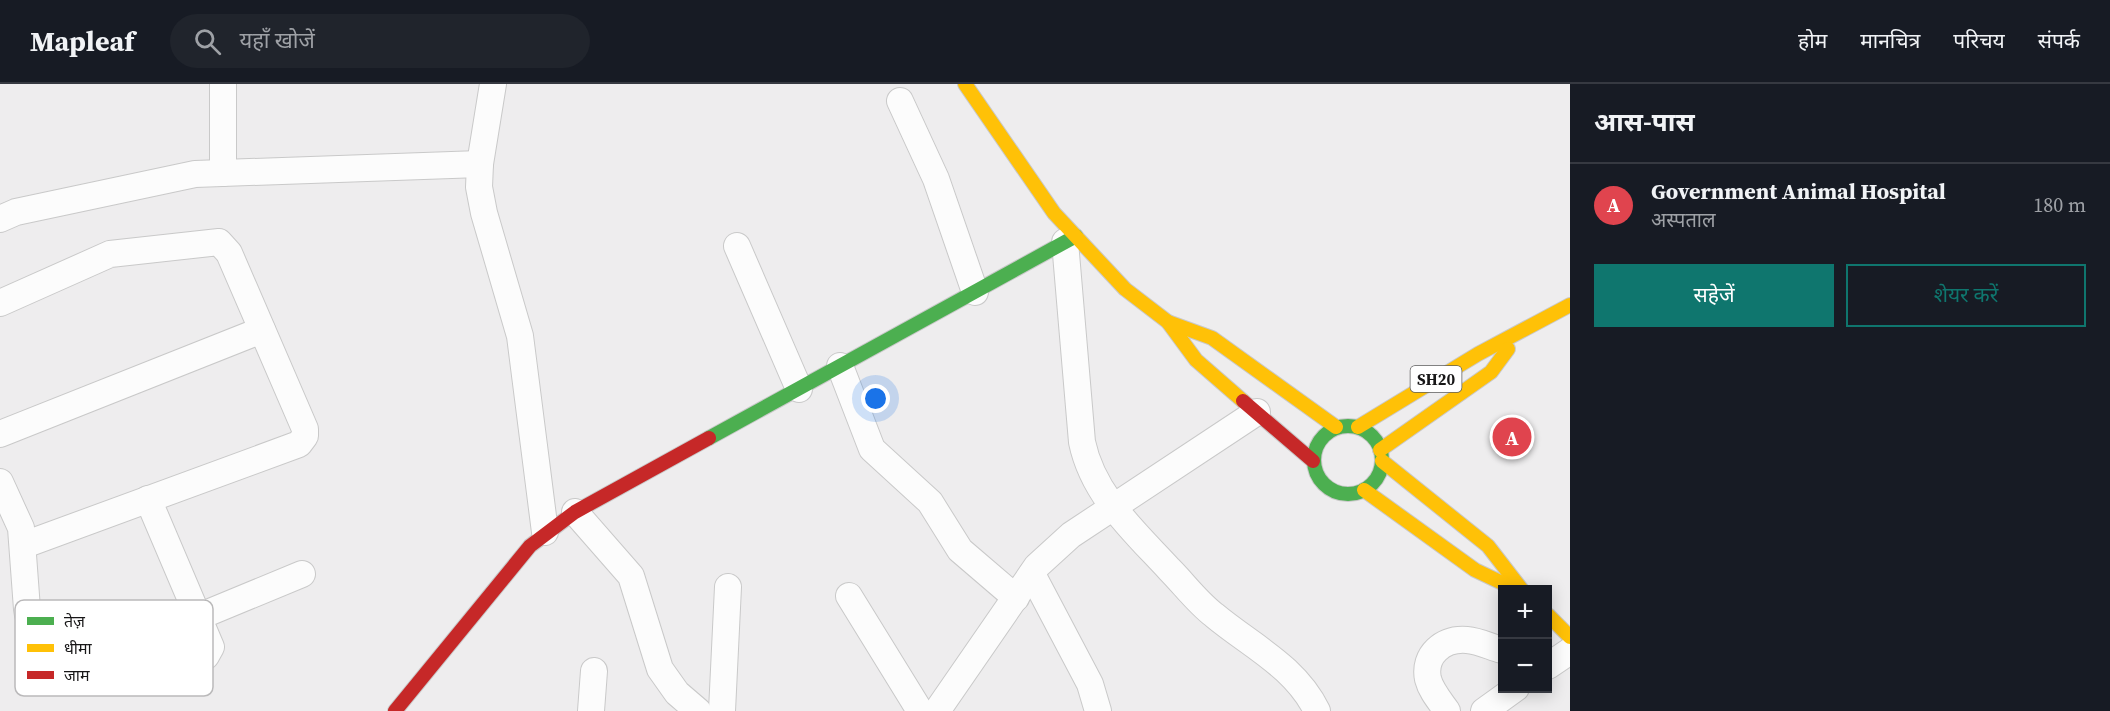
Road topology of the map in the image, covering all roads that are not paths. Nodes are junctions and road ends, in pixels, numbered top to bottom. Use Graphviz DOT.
graph roads {
  1 [pos="223,84"];
  2 [pos="494,84"];
  3 [pos="965,84"];
  4 [pos="900,101"];
  5 [pos="480,164"];
  6 [pos="223,173"];
  7 [pos="0,219"];
  8 [pos="1071,239"];
  9 [pos="737,246"];
  10 [pos="975,291"];
  11 [pos="0,303"];
  12 [pos="1570,304"];
  13 [pos="1168,322"];
  14 [pos="262,330"];
  15 [pos="1517,334"];
  16 [pos="840,366"];
  17 [pos="799,389"];
  18 [pos="1257,412"];
  19 [pos="1358,427"];
  20 [pos="1336,428"];
  21 [pos="0,434"];
  22 [pos="1381,456"];
  23 [pos="1313,462"];
  24 [pos="0,482"];
  25 [pos="1364,490"];
  26 [pos="148,499"];
  27 [pos="1111,507"];
  28 [pos="574,512"];
  29 [pos="545,532"];
  30 [pos="24,545"];
  31 [pos="302,574"];
  32 [pos="1032,574"];
  33 [pos="1506,585"];
  34 [pos="1518,585"];
  35 [pos="728,587"];
  36 [pos="849,596"];
  37 [pos="1016,598"];
  38 [pos="27,600"];
  39 [pos="191,600"];
  40 [pos="213,611"];
  41 [pos="1552,619"];
  42 [pos="1570,637"];
  43 [pos="1498,649"];
  44 [pos="594,671"];
  45 [pos="1509,693"];
  46 [pos="1090,704"];
  47 [pos="395,711"];
  48 [pos="591,711"];
  49 [pos="698,711"];
  50 [pos="722,711"];
  51 [pos="920,711"];
  52 [pos="937,711"];
  53 [pos="1317,711"];
  54 [pos="1447,711"];
  55 [pos="1484,711"];
  1 -- 6 [label="street"];
  2 -- 5 [label="street"];
  3 -- 8 [label="main road"];
  4 -- 10 [label="street"];
  5 -- 6 [label="street"];
  5 -- 29 [label="street"];
  6 -- 7 [label="street"];
  8 -- 10 [label="main road"];
  8 -- 13 [label="main road"];
  8 -- 27 [label="street"];
  9 -- 17 [label="street"];
  10 -- 16 [label="main road"];
  11 -- 14 [label="street"];
  12 -- 15 [label="main road, SH20"];
  13 -- 18 [label="main road"];
  13 -- 20 [label="main road"];
  14 -- 21 [label="street"];
  14 -- 26 [label="street"];
  15 -- 19 [label="main road, SH20"];
  15 -- 22 [label="main road, SH20"];
  16 -- 17 [label="main road"];
  16 -- 37 [label="street"];
  17 -- 28 [label="main road"];
  18 -- 23 [label="main road"];
  18 -- 27 [label="street"];
  19 -- 20 [label="main road"];
  19 -- 22 [label="main road"];
  20 -- 23 [label="main road"];
  22 -- 25 [label="main road"];
  22 -- 34 [label="main road"];
  23 -- 25 [label="main road"];
  24 -- 30 [label="street"];
  25 -- 33 [label="main road"];
  26 -- 30 [label="street"];
  26 -- 39 [label="street"];
  27 -- 32 [label="street"];
  27 -- 53 [label="street"];
  28 -- 29 [label="main road"];
  28 -- 49 [label="street"];
  29 -- 47 [label="main road"];
  30 -- 38 [label="street"];
  31 -- 40 [label="street"];
  32 -- 37 [label="street"];
  32 -- 46 [label="street"];
  35 -- 50 [label="street"];
  36 -- 51 [label="street"];
  37 -- 52 [label="street"];
  41 -- 42 [label="main road"];
  43 -- 54 [label="street"];
  44 -- 48 [label="street"];
  45 -- 55 [label="street"];
}
